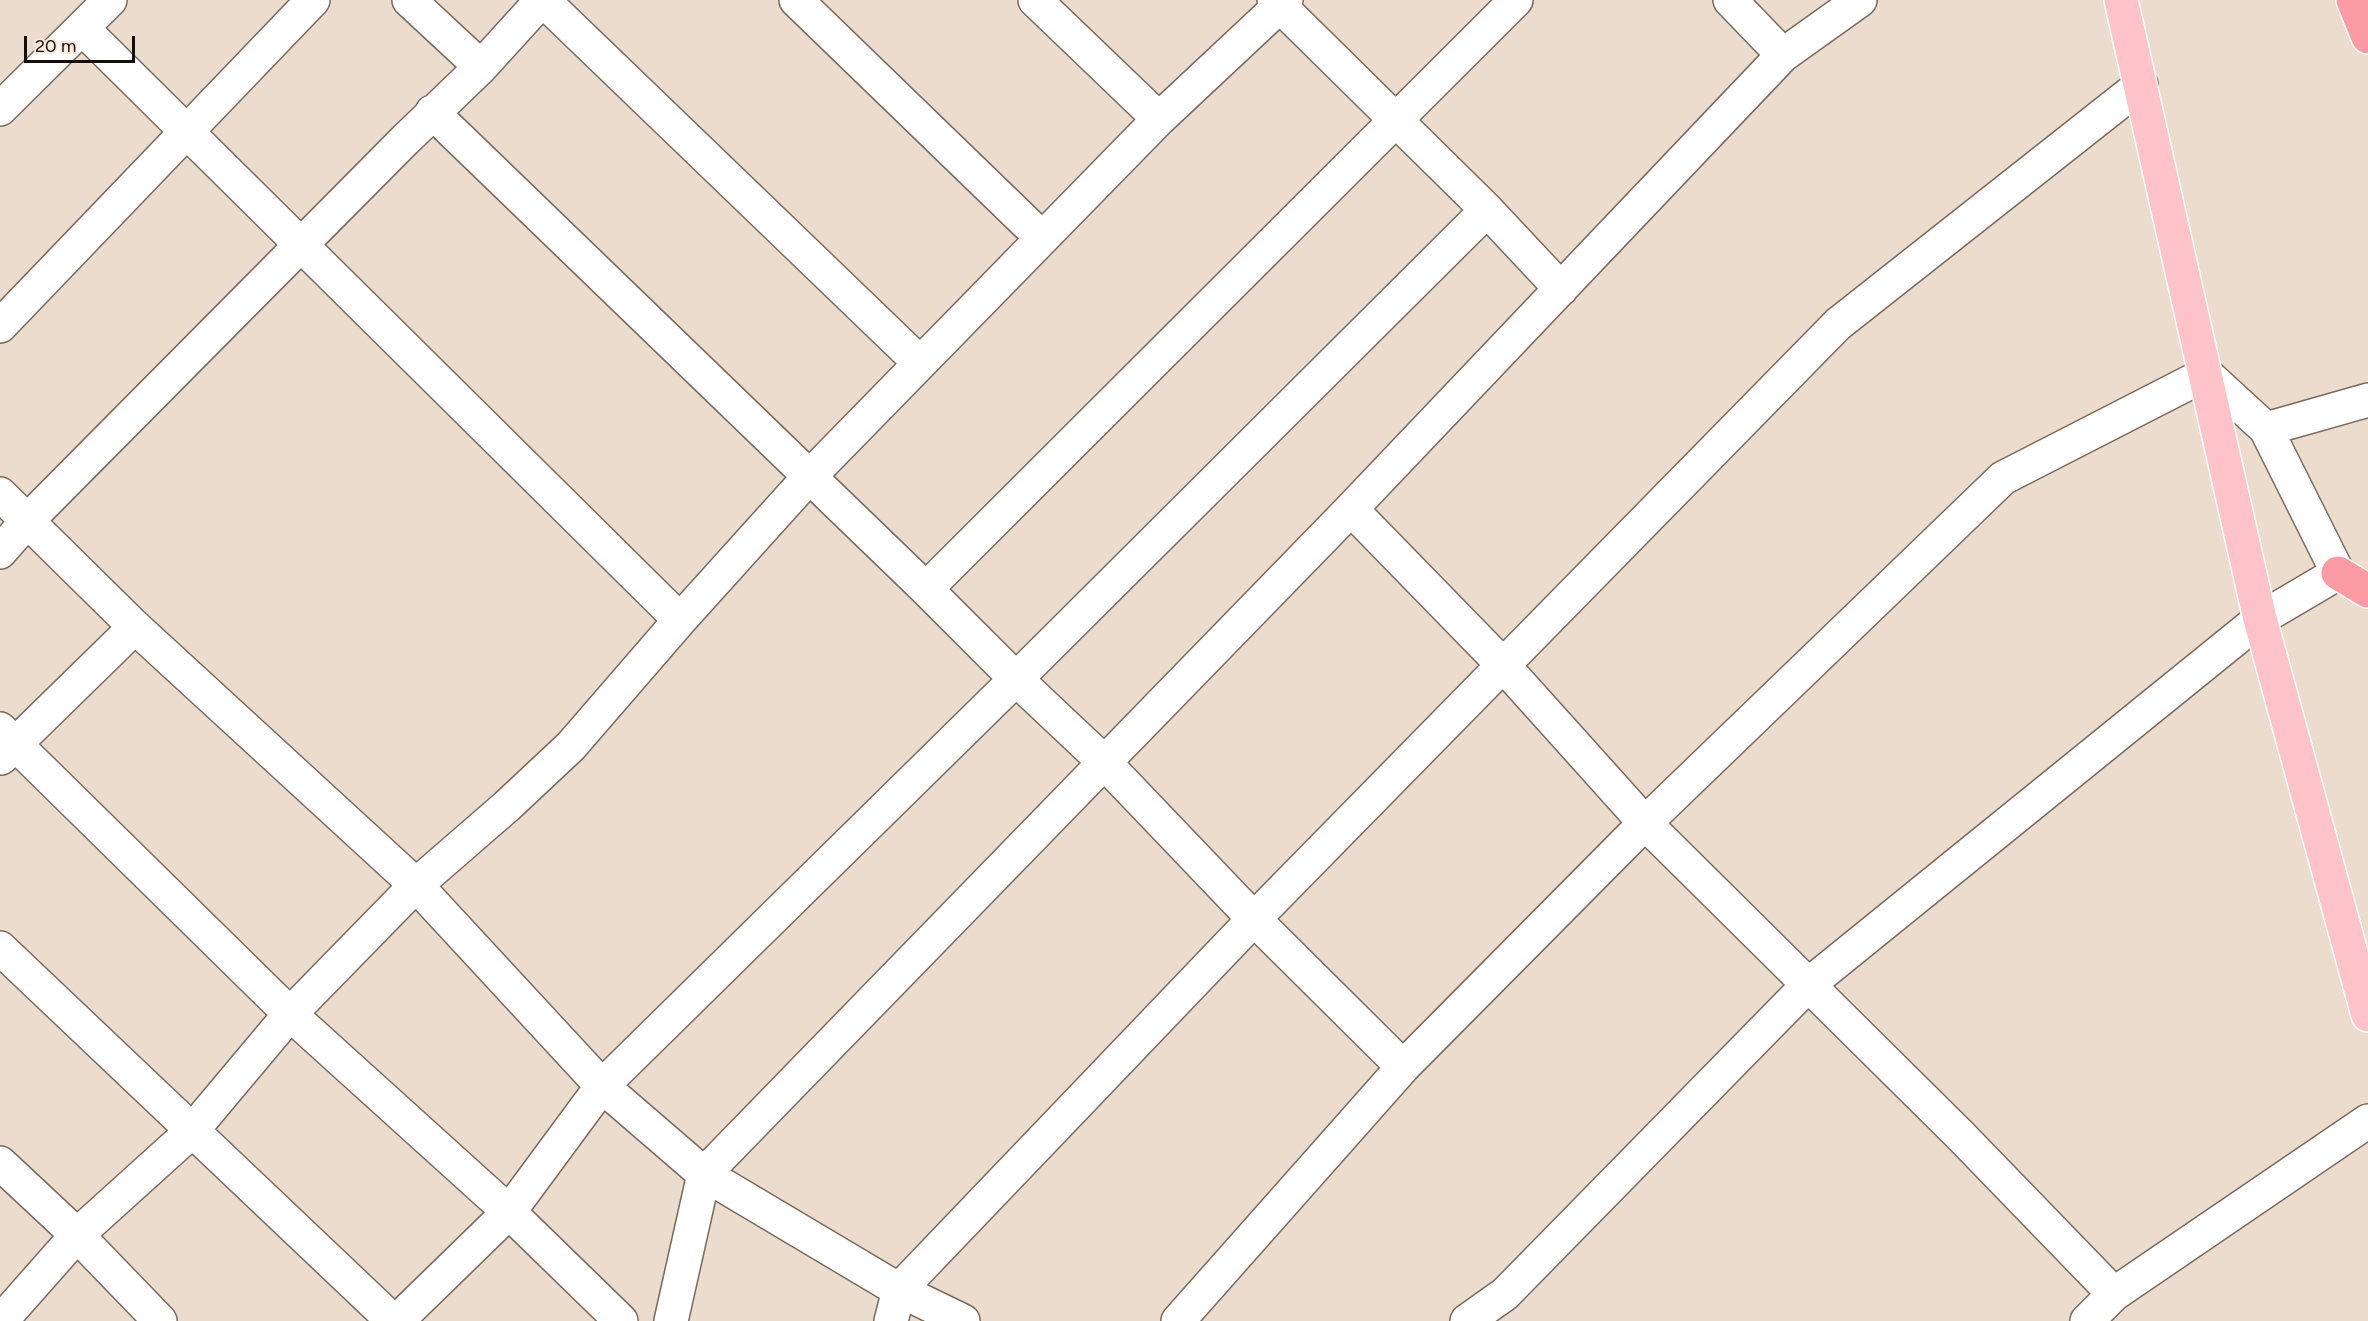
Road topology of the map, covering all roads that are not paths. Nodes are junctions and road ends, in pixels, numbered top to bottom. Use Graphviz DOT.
graph roads {
  1 [pos="110,0"];
  2 [pos="313,0"];
  3 [pos="409,0"];
  4 [pos="543,0"];
  5 [pos="796,0"];
  6 [pos="1035,0"];
  7 [pos="1516,0"];
  8 [pos="1730,0"];
  9 [pos="1860,0"];
  10 [pos="2121,0"];
  11 [pos="2354,0"];
  12 [pos="1280,2"];
  13 [pos="82,28"];
  14 [pos="2368,37"];
  15 [pos="1783,55"];
  16 [pos="481,67"];
  17 [pos="2141,85"];
  18 [pos="2,102"];
  19 [pos="432,112"];
  20 [pos="1159,119"];
  21 [pos="1397,120"];
  22 [pos="187,134"];
  23 [pos="1487,210"];
  24 [pos="1042,238"];
  25 [pos="301,244"];
  26 [pos="1561,288"];
  27 [pos="0,326"];
  28 [pos="920,363"];
  29 [pos="2206,374"];
  30 [pos="2368,400"];
  31 [pos="2266,429"];
  32 [pos="809,477"];
  33 [pos="0,494"];
  34 [pos="1351,509"];
  35 [pos="28,520"];
  36 [pos="0,552"];
  37 [pos="2338,573"];
  38 [pos="926,589"];
  39 [pos="2368,591"];
  40 [pos="2260,619"];
  41 [pos="680,620"];
  42 [pos="135,627"];
  43 [pos="1503,665"];
  44 [pos="1016,679"];
  45 [pos="5,744"];
  46 [pos="1103,761"];
  47 [pos="1645,824"];
  48 [pos="416,885"];
  49 [pos="1254,919"];
  50 [pos="0,948"];
  51 [pos="1808,985"];
  52 [pos="290,1014"];
  53 [pos="2368,1015"];
  54 [pos="1403,1067"];
  55 [pos="602,1086"];
  56 [pos="2368,1121"];
  57 [pos="191,1132"];
  58 [pos="0,1163"];
  59 [pos="704,1174"];
  60 [pos="509,1212"];
  61 [pos="77,1236"];
  62 [pos="899,1290"];
  63 [pos="2114,1294"];
  64 [pos="1,1321"];
  65 [pos="160,1321"];
  66 [pos="395,1321"];
  67 [pos="621,1321"];
  68 [pos="671,1321"];
  69 [pos="891,1321"];
  70 [pos="963,1321"];
  71 [pos="1178,1321"];
  72 [pos="1467,1321"];
  73 [pos="2087,1321"];
  1 -- 13 [label="street"];
  2 -- 22 [label="street"];
  3 -- 16 [label="street"];
  4 -- 16 [label="street"];
  4 -- 28 [label="street"];
  5 -- 24 [label="street"];
  6 -- 20 [label="street"];
  7 -- 21 [label="street"];
  8 -- 15 [label="street"];
  9 -- 15 [label="street"];
  10 -- 17 [label="main road"];
  11 -- 14 [label="highway"];
  12 -- 20 [label="street"];
  12 -- 21 [label="street"];
  13 -- 18 [label="street"];
  13 -- 22 [label="street"];
  15 -- 26 [label="street"];
  16 -- 19 [label="street"];
  17 -- 29 [label="main road"];
  17 -- 43 [label="street"];
  19 -- 25 [label="street"];
  19 -- 32 [label="street"];
  20 -- 24 [label="street"];
  21 -- 23 [label="street"];
  21 -- 38 [label="street"];
  22 -- 25 [label="street"];
  22 -- 27 [label="street"];
  23 -- 26 [label="street"];
  23 -- 44 [label="street"];
  24 -- 28 [label="street"];
  25 -- 35 [label="street"];
  25 -- 41 [label="street"];
  26 -- 34 [label="street"];
  28 -- 32 [label="street"];
  29 -- 31 [label="street"];
  29 -- 40 [label="main road"];
  29 -- 47 [label="street"];
  30 -- 31 [label="street"];
  31 -- 37 [label="street"];
  32 -- 38 [label="street"];
  32 -- 41 [label="street"];
  33 -- 35 [label="street"];
  34 -- 43 [label="street"];
  34 -- 46 [label="street"];
  35 -- 36 [label="street"];
  35 -- 42 [label="street"];
  37 -- 39 [label="highway"];
  37 -- 40 [label="street"];
  38 -- 44 [label="street"];
  40 -- 51 [label="street"];
  40 -- 53 [label="main road"];
  41 -- 48 [label="street"];
  42 -- 45 [label="street"];
  42 -- 48 [label="street"];
  43 -- 47 [label="street"];
  43 -- 49 [label="street"];
  44 -- 46 [label="street"];
  44 -- 55 [label="street"];
  45 -- 52 [label="street"];
  46 -- 49 [label="street"];
  46 -- 59 [label="street"];
  47 -- 51 [label="street"];
  47 -- 54 [label="street"];
  48 -- 52 [label="street"];
  48 -- 55 [label="street"];
  49 -- 54 [label="street"];
  49 -- 62 [label="street"];
  50 -- 57 [label="street"];
  51 -- 63 [label="street"];
  51 -- 72 [label="street"];
  52 -- 57 [label="street"];
  52 -- 60 [label="street"];
  54 -- 71 [label="street"];
  55 -- 59 [label="street"];
  55 -- 60 [label="street"];
  56 -- 63 [label="street"];
  57 -- 61 [label="street"];
  57 -- 66 [label="street"];
  58 -- 61 [label="street"];
  59 -- 62 [label="street"];
  59 -- 68 [label="street"];
  60 -- 66 [label="street"];
  60 -- 67 [label="street"];
  61 -- 64 [label="street"];
  61 -- 65 [label="street"];
  62 -- 69 [label="street"];
  62 -- 70 [label="street"];
  63 -- 73 [label="street"];
}
